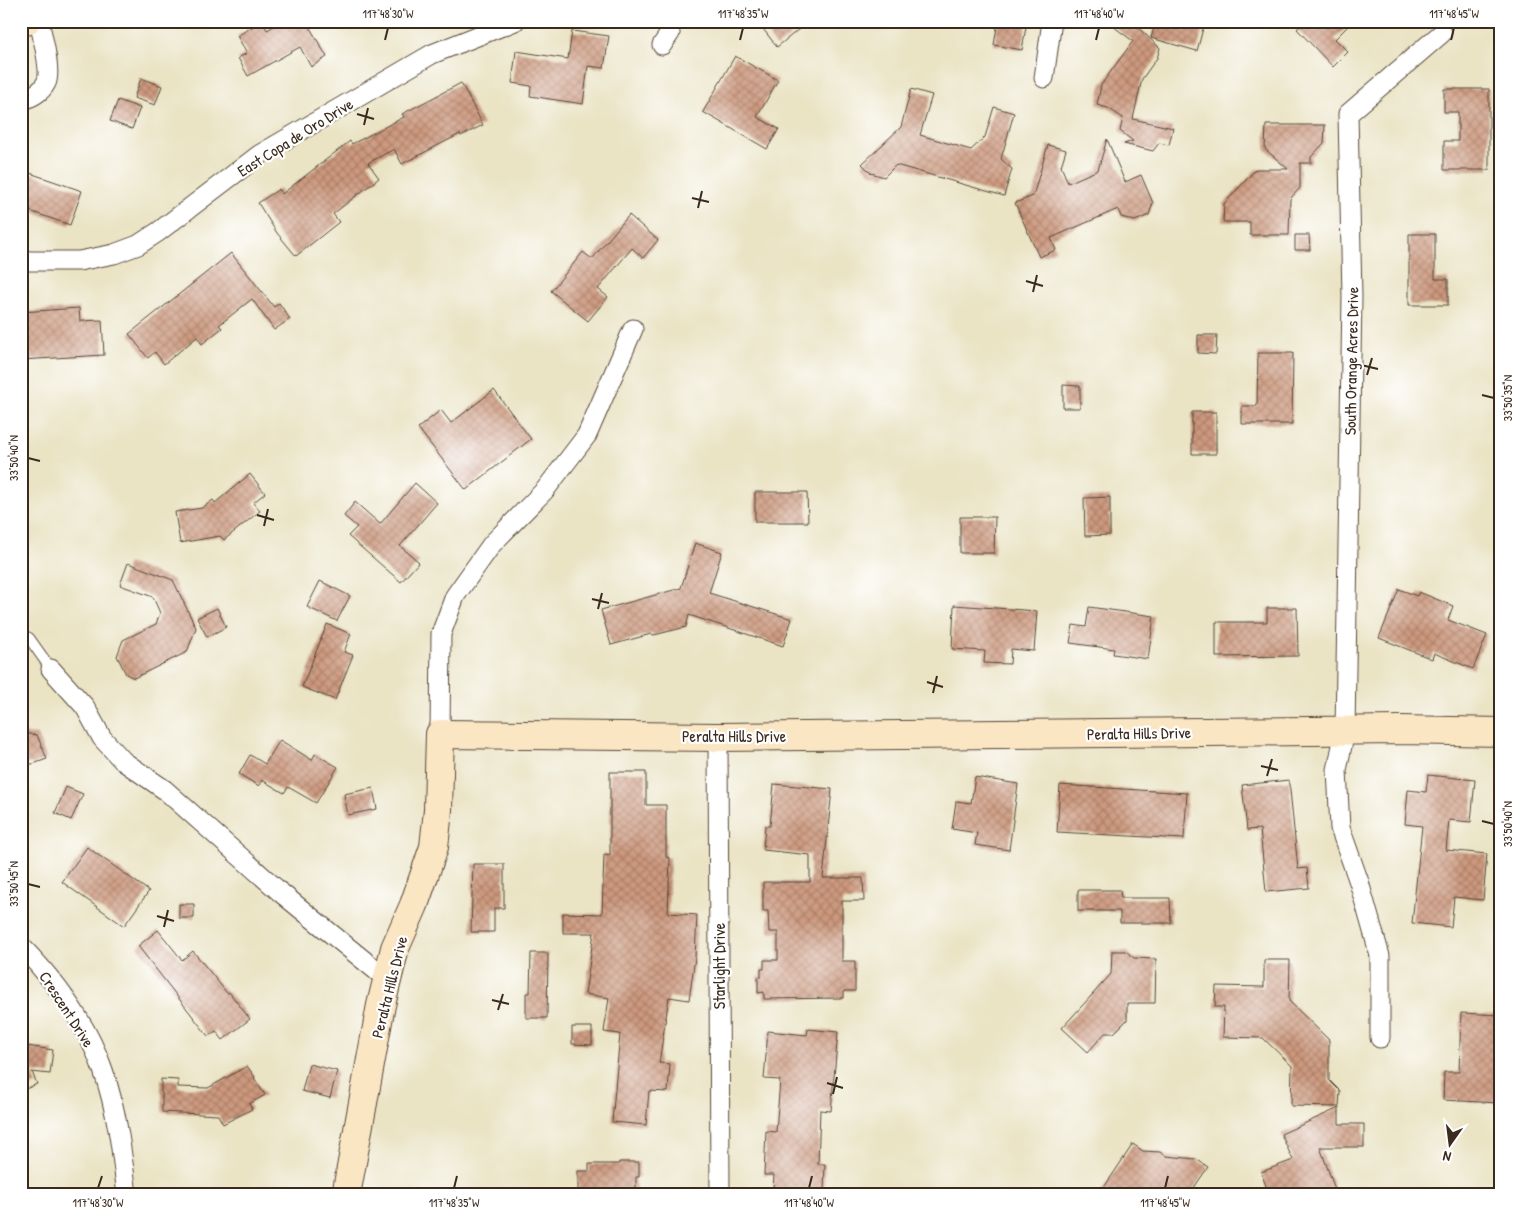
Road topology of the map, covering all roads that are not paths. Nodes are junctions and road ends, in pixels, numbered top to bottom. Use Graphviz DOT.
graph roads {
  1 [pos="26,21"];
  2 [pos="39,21"];
  3 [pos="515,21"];
  4 [pos="666,21"];
  5 [pos="1052,21"];
  6 [pos="21,22"];
  7 [pos="1442,33"];
  8 [pos="662,46"];
  9 [pos="1044,78"];
  10 [pos="21,101"];
  11 [pos="21,260"];
  12 [pos="633,329"];
  13 [pos="21,634"];
  14 [pos="51,669"];
  15 [pos="1345,731"];
  16 [pos="1501,732"];
  17 [pos="440,734"];
  18 [pos="718,737"];
  19 [pos="21,946"];
  20 [pos="388,980"];
  21 [pos="1380,1038"];
  22 [pos="127,1195"];
  23 [pos="346,1195"];
  24 [pos="720,1195"];
  1 -- 6 [label="street"];
  2 -- 10 [label="street"];
  3 -- 11 [label="street, East Copa de Oro Drive"];
  4 -- 8 [label="street"];
  5 -- 9 [label="street"];
  7 -- 15 [label="street, South Orange Acres Drive"];
  12 -- 17 [label="street"];
  13 -- 14 [label="lane"];
  14 -- 20 [label="street"];
  15 -- 16 [label="street, Peralta Hills Drive"];
  15 -- 18 [label="street, Peralta Hills Drive"];
  15 -- 21 [label="street"];
  17 -- 18 [label="street, Peralta Hills Drive"];
  17 -- 20 [label="street, Peralta Hills Drive"];
  18 -- 24 [label="street, Starlight Drive"];
  19 -- 22 [label="street, Crescent Drive"];
  20 -- 23 [label="street, Peralta Hills Drive"];
}
